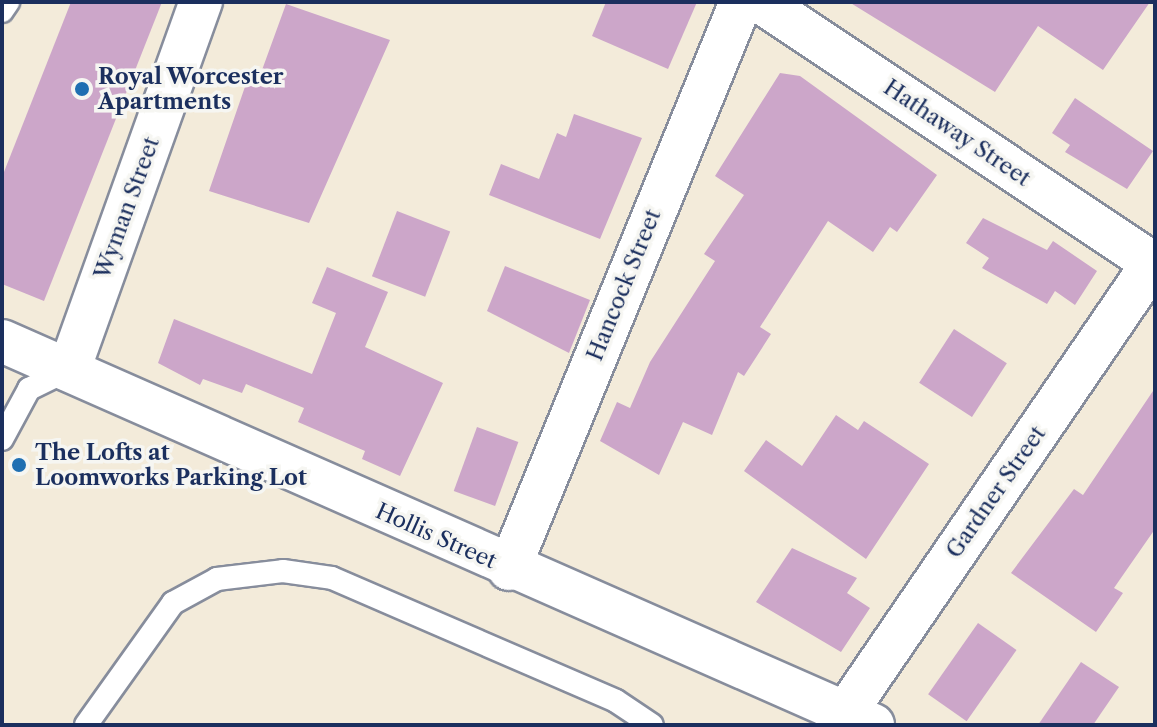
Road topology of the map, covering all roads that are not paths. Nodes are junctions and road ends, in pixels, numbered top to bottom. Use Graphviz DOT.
graph roads {
  1 [pos="8,2"];
  2 [pos="201,2"];
  3 [pos="741,2"];
  4 [pos="761,2"];
  5 [pos="2,11"];
  6 [pos="1154,261"];
  7 [pos="2,341"];
  8 [pos="69,370"];
  9 [pos="2,439"];
  10 [pos="509,569"];
  11 [pos="851,720"];
  12 [pos="86,725"];
  13 [pos="652,725"];
  1 -- 5 [label="lane"];
  2 -- 8 [label="street, Wyman Street"];
  3 -- 10 [label="street, Hancock Street"];
  4 -- 6 [label="street, Hathaway Street"];
  6 -- 11 [label="street, Gardner Street"];
  7 -- 8 [label="street, Hollis Street"];
  8 -- 9 [label="lane"];
  8 -- 10 [label="street, Hollis Street"];
  10 -- 11 [label="street, Hollis Street"];
  12 -- 13 [label="lane"];
}
